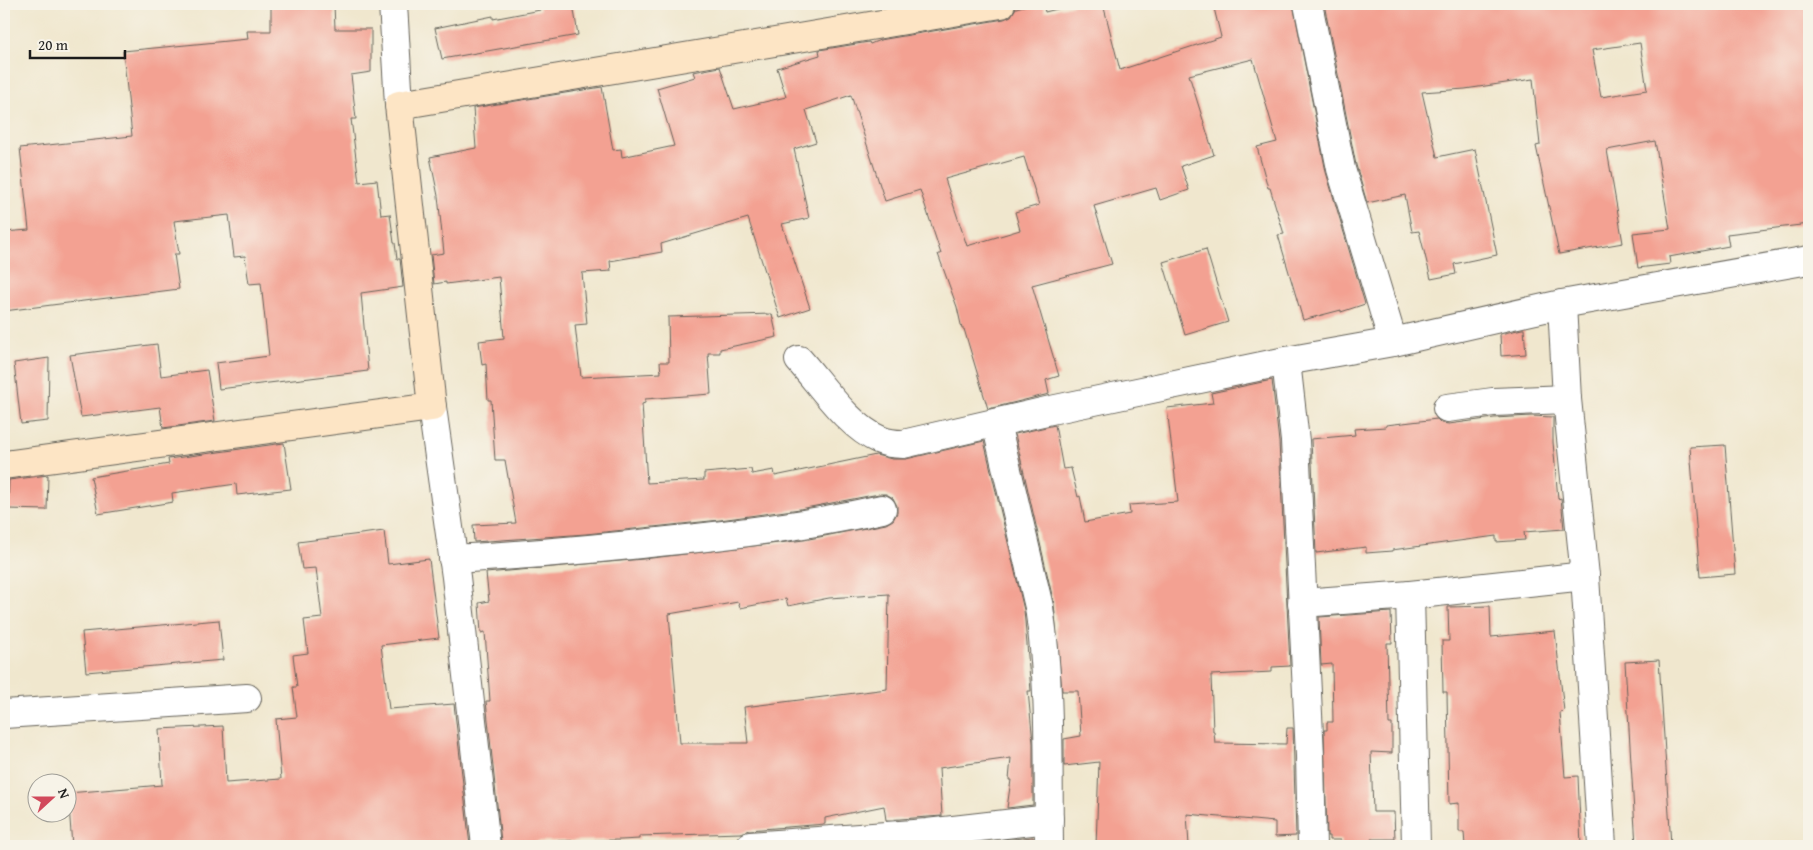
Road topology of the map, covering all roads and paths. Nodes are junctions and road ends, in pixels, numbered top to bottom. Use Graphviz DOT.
graph roads {
  1 [pos="393,4"];
  2 [pos="1000,4"];
  3 [pos="1308,4"];
  4 [pos="399,105"];
  5 [pos="1809,260"];
  6 [pos="1562,304"];
  7 [pos="1393,342"];
  8 [pos="799,360"];
  9 [pos="1286,361"];
  10 [pos="1566,399"];
  11 [pos="432,407"];
  12 [pos="1447,408"];
  13 [pos="996,423"];
  14 [pos="4,465"];
  15 [pos="882,509"];
  16 [pos="453,559"];
  17 [pos="1585,576"];
  18 [pos="1410,595"];
  19 [pos="1302,603"];
  20 [pos="247,698"];
  21 [pos="4,714"];
  22 [pos="1049,819"];
  23 [pos="486,846"];
  24 [pos="750,846"];
  25 [pos="1049,846"];
  26 [pos="1312,846"];
  27 [pos="1416,846"];
  28 [pos="1602,846"];
  1 -- 4 [label="street"];
  2 -- 4 [label="street"];
  3 -- 7 [label="street"];
  4 -- 11 [label="street"];
  5 -- 6 [label="street"];
  6 -- 7 [label="street"];
  6 -- 10 [label="street"];
  7 -- 9 [label="street"];
  8 -- 13 [label="street"];
  9 -- 13 [label="street"];
  9 -- 19 [label="street"];
  10 -- 12 [label="street"];
  10 -- 17 [label="street"];
  11 -- 14 [label="street"];
  11 -- 16 [label="street"];
  13 -- 22 [label="street"];
  15 -- 16 [label="street"];
  16 -- 23 [label="street"];
  17 -- 18 [label="street"];
  17 -- 28 [label="street"];
  18 -- 19 [label="street"];
  18 -- 27 [label="street"];
  19 -- 26 [label="street"];
  20 -- 21 [label="street"];
  22 -- 24 [label="street"];
  22 -- 25 [label="street"];
}
